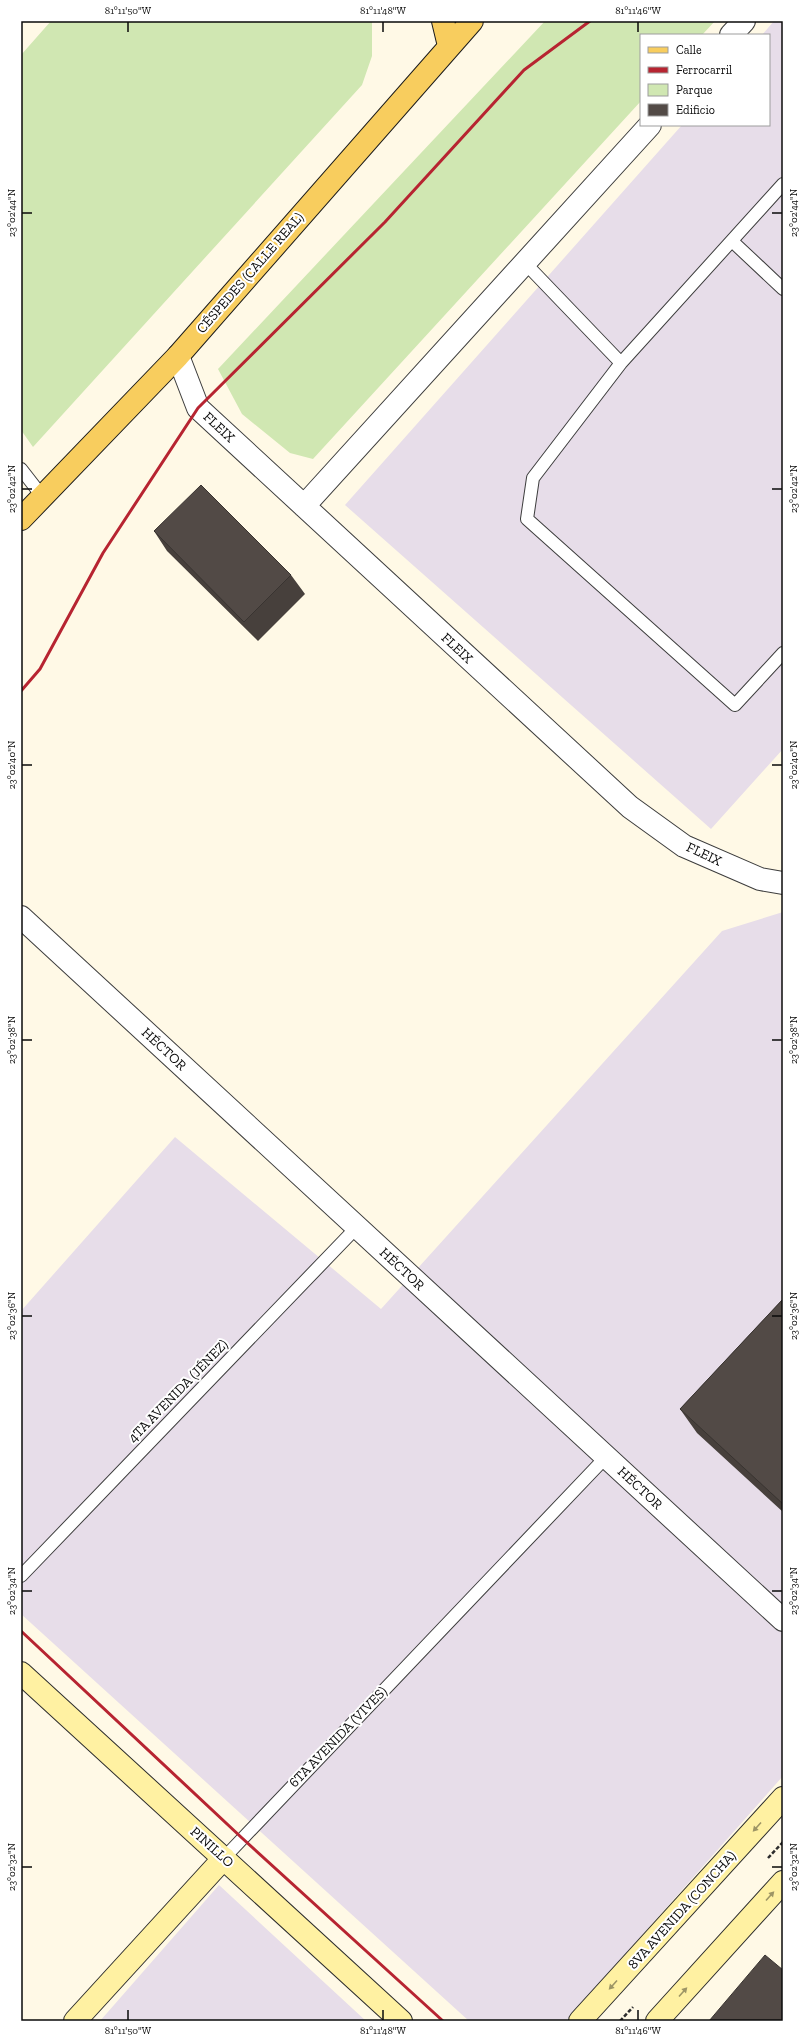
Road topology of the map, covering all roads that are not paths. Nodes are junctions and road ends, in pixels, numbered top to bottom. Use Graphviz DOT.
graph roads {
  1 [pos="443,21"];
  2 [pos="472,21"];
  3 [pos="744,21"];
  4 [pos="732,34"];
  5 [pos="449,46"];
  6 [pos="649,126"];
  7 [pos="783,184"];
  8 [pos="732,240"];
  9 [pos="525,263"];
  10 [pos="783,289"];
  11 [pos="178,356"];
  12 [pos="621,362"];
  13 [pos="21,469"];
  14 [pos="42,496"];
  15 [pos="304,506"];
  16 [pos="21,518"];
  17 [pos="783,653"];
  18 [pos="783,883"];
  19 [pos="21,918"];
  20 [pos="357,1227"];
  21 [pos="606,1457"];
  22 [pos="21,1576"];
  23 [pos="783,1620"];
  24 [pos="21,1673"];
  25 [pos="783,1798"];
  26 [pos="224,1858"];
  27 [pos="783,1882"];
  28 [pos="75,2021"];
  29 [pos="401,2021"];
  30 [pos="580,2021"];
  31 [pos="657,2021"];
  1 -- 5 [label="main road"];
  2 -- 5 [label="main road, CÉSPEDES (CALLE REAL)"];
  3 -- 4 [label="street"];
  5 -- 11 [label="main road, CÉSPEDES (CALLE REAL)"];
  6 -- 9 [label="street"];
  7 -- 8 [label="lane"];
  8 -- 10 [label="lane"];
  8 -- 12 [label="lane"];
  9 -- 12 [label="lane"];
  9 -- 15 [label="street"];
  11 -- 14 [label="main road, CÉSPEDES (CALLE REAL)"];
  11 -- 15 [label="street, FLEIX"];
  12 -- 17 [label="lane"];
  13 -- 14 [label="lane"];
  14 -- 16 [label="main road, CÉSPEDES (CALLE REAL)"];
  15 -- 18 [label="street, FLEIX"];
  19 -- 20 [label="street, HÉCTOR"];
  20 -- 21 [label="street, HÉCTOR"];
  20 -- 22 [label="lane, 4TA AVENIDA (JÉNEZ)"];
  21 -- 23 [label="street, HÉCTOR"];
  21 -- 26 [label="lane, 6TA AVENIDA (VIVES)"];
  24 -- 26 [label="street, PINILLO"];
  25 -- 30 [label="street, 8VA AVENIDA (CONCHA), one-way"];
  26 -- 28 [label="street, 6TA AVENIDA (VIVES)"];
  26 -- 29 [label="street, PINILLO"];
  31 -- 27 [label="street, one-way"];
}
